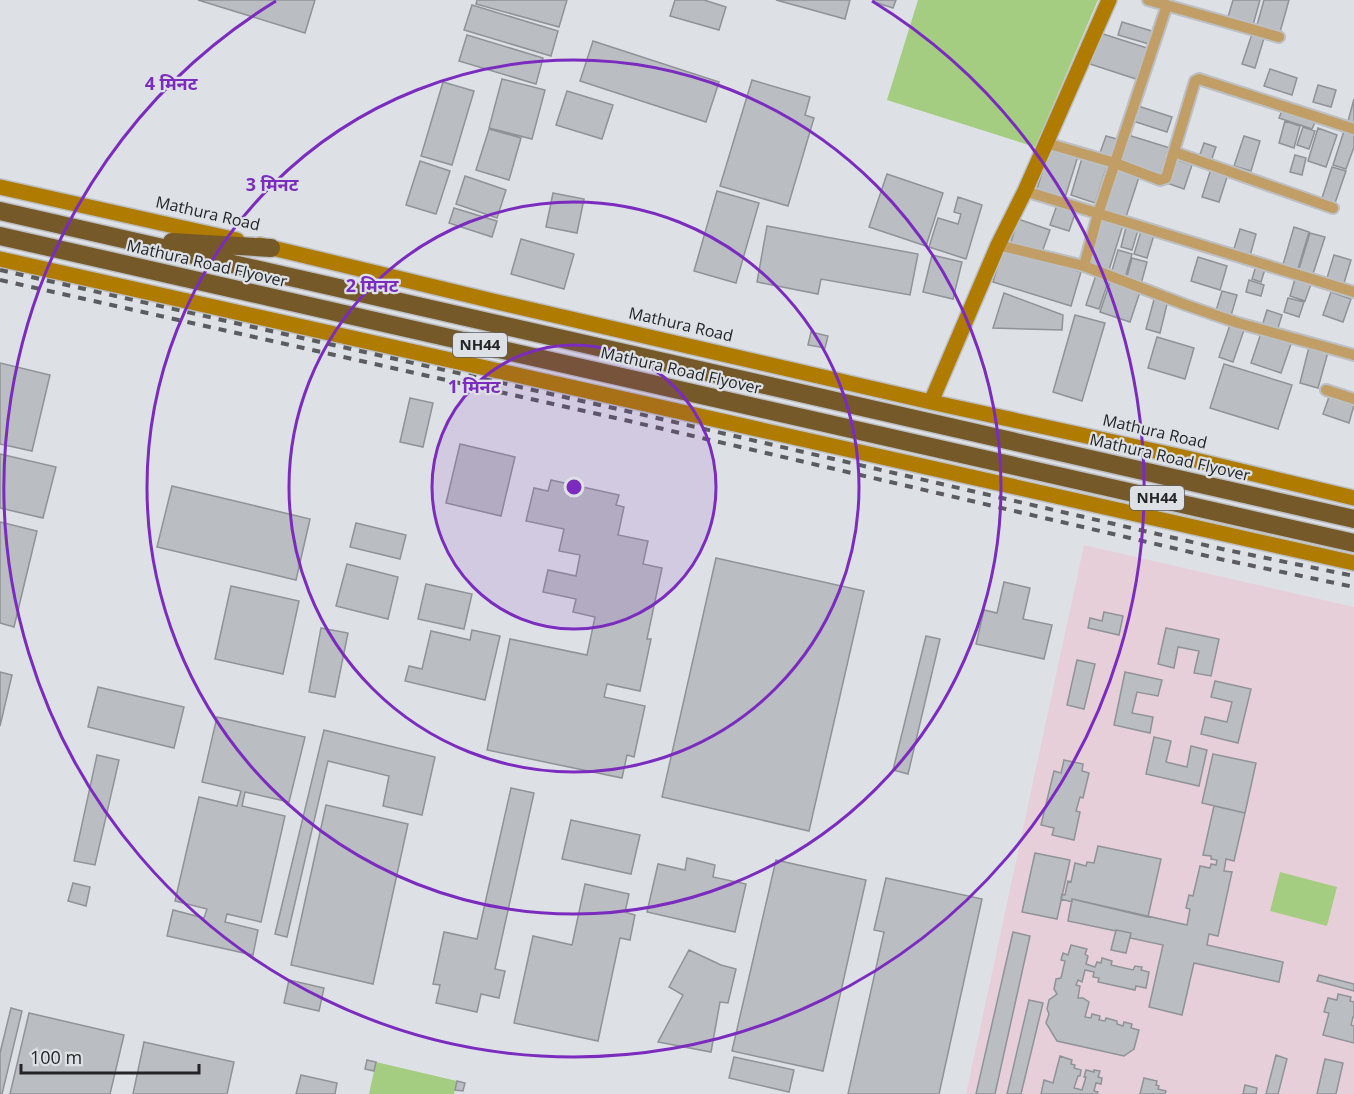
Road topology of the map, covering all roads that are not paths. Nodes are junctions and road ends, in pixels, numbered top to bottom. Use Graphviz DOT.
graph roads {
  1 [pos="1109,0"];
  2 [pos="1149,0"];
  3 [pos="1167,5"];
  4 [pos="1279,37"];
  5 [pos="1354,129"];
  6 [pos="1046,143"];
  7 [pos="1174,152"];
  8 [pos="1115,163"];
  9 [pos="0,187"];
  10 [pos="1025,191"];
  11 [pos="1333,208"];
  12 [pos="0,211"];
  13 [pos="1098,214"];
  14 [pos="0,236"];
  15 [pos="135,241"];
  16 [pos="998,245"];
  17 [pos="271,248"];
  18 [pos="0,260"];
  19 [pos="1084,266"];
  20 [pos="1354,292"];
  21 [pos="1354,355"];
  22 [pos="1326,390"];
  23 [pos="1354,399"];
  24 [pos="931,402"];
  25 [pos="1354,498"];
  26 [pos="1354,519"];
  27 [pos="1354,543"];
  28 [pos="1354,563"];
  1 -- 6 [label="main road"];
  2 -- 3 [label="street"];
  3 -- 4 [label="street"];
  3 -- 8 [label="street"];
  5 -- 7 [label="street"];
  6 -- 8 [label="street"];
  6 -- 10 [label="main road"];
  7 -- 8 [label="street"];
  7 -- 11 [label="street"];
  8 -- 13 [label="street"];
  9 -- 17 [label="main road, Mathura Road"];
  10 -- 13 [label="street"];
  10 -- 16 [label="main road"];
  12 -- 15 [label="highway, NH44"];
  13 -- 19 [label="street"];
  13 -- 20 [label="street"];
  14 -- 27 [label="highway, Mathura Road Flyover / NH44"];
  15 -- 17 [label="highway"];
  15 -- 26 [label="highway, Mathura Road Flyover / NH44"];
  16 -- 19 [label="street"];
  16 -- 24 [label="main road"];
  17 -- 24 [label="main road, Mathura Road"];
  18 -- 28 [label="main road"];
  19 -- 21 [label="street"];
  22 -- 23 [label="street"];
  24 -- 25 [label="main road, Mathura Road"];
}
